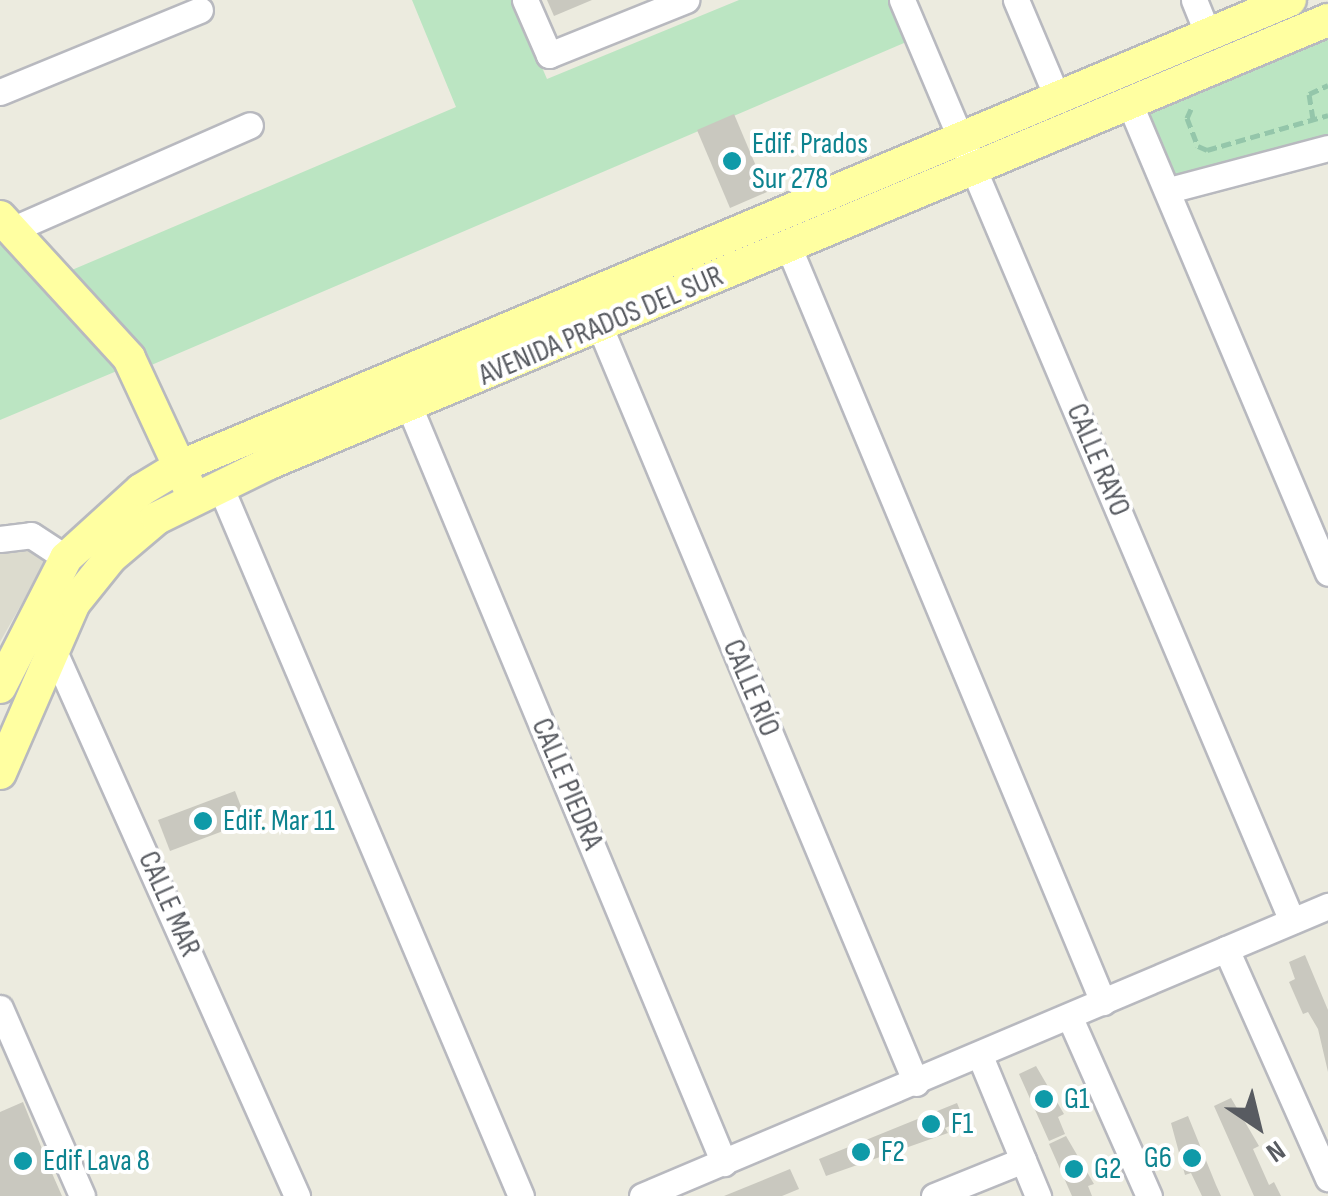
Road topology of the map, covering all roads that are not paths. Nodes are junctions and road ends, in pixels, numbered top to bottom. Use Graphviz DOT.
graph roads {
  1 [pos="525,0"];
  2 [pos="686,0"];
  3 [pos="902,0"];
  4 [pos="1016,0"];
  5 [pos="1194,0"];
  6 [pos="1290,0"];
  7 [pos="651,6"];
  8 [pos="200,10"];
  9 [pos="1328,20"];
  10 [pos="1208,34"];
  11 [pos="0,92"];
  12 [pos="1057,97"];
  13 [pos="1129,102"];
  14 [pos="250,124"];
  15 [pos="962,137"];
  16 [pos="1324,147"];
  17 [pos="975,169"];
  18 [pos="1168,190"];
  19 [pos="4,224"];
  20 [pos="789,248"];
  21 [pos="587,294"];
  22 [pos="600,326"];
  23 [pos="409,406"];
  24 [pos="179,467"];
  25 [pos="207,492"];
  26 [pos="0,538"];
  27 [pos="66,558"];
  28 [pos="1328,574"];
  29 [pos="40,635"];
  30 [pos="0,688"];
  31 [pos="0,773"];
  32 [pos="1328,906"];
  33 [pos="1292,921"];
  34 [pos="1226,949"];
  35 [pos="1102,1002"];
  36 [pos="0,1008"];
  37 [pos="1070,1018"];
  38 [pos="980,1056"];
  39 [pos="916,1083"];
  40 [pos="1023,1160"];
  41 [pos="724,1163"];
  42 [pos="1328,1178"];
  43 [pos="82,1196"];
  44 [pos="297,1196"];
  45 [pos="521,1196"];
  46 [pos="642,1196"];
  47 [pos="934,1196"];
  48 [pos="1038,1196"];
  49 [pos="1149,1196"];
  1 -- 7 [label="street"];
  2 -- 7 [label="street"];
  3 -- 15 [label="street, CALLE RAYO"];
  4 -- 12 [label="street"];
  5 -- 10 [label="street"];
  6 -- 10 [label="main road, AVENIDA PRADOS DEL SUR"];
  8 -- 11 [label="street"];
  9 -- 13 [label="main road, AVENIDA PRADOS DEL SUR"];
  10 -- 12 [label="main road, AVENIDA PRADOS DEL SUR"];
  12 -- 15 [label="main road, AVENIDA PRADOS DEL SUR"];
  13 -- 17 [label="main road, AVENIDA PRADOS DEL SUR"];
  13 -- 18 [label="street"];
  14 -- 19 [label="street"];
  15 -- 17 [label="street, CALLE RAYO"];
  15 -- 21 [label="main road, AVENIDA PRADOS DEL SUR"];
  16 -- 18 [label="street"];
  17 -- 20 [label="main road, AVENIDA PRADOS DEL SUR"];
  17 -- 33 [label="street, CALLE RAYO"];
  18 -- 28 [label="street"];
  19 -- 24 [label="main road"];
  20 -- 22 [label="main road, AVENIDA PRADOS DEL SUR"];
  20 -- 35 [label="street"];
  21 -- 22 [label="street, CALLE RÍO"];
  21 -- 24 [label="main road, AVENIDA PRADOS DEL SUR"];
  22 -- 23 [label="main road, AVENIDA PRADOS DEL SUR"];
  22 -- 39 [label="street, CALLE RÍO"];
  23 -- 25 [label="main road, AVENIDA PRADOS DEL SUR"];
  23 -- 41 [label="street, CALLE PIEDRA"];
  24 -- 25 [label="main road"];
  24 -- 27 [label="main road, AVENIDA PRADOS DEL SUR"];
  25 -- 29 [label="main road, AVENIDA PRADOS DEL SUR"];
  25 -- 45 [label="street"];
  26 -- 27 [label="street"];
  27 -- 29 [label="main road, AVENIDA PRADOS DEL SUR"];
  29 -- 30 [label="main road, AVENIDA PRADOS DEL SUR"];
  29 -- 31 [label="main road, AVENIDA PRADOS DEL SUR"];
  29 -- 44 [label="street, CALLE MAR"];
  32 -- 33 [label="street"];
  33 -- 34 [label="street"];
  34 -- 35 [label="street"];
  34 -- 42 [label="street"];
  35 -- 37 [label="street"];
  36 -- 43 [label="street"];
  37 -- 38 [label="street"];
  37 -- 49 [label="street"];
  38 -- 39 [label="street"];
  38 -- 40 [label="street"];
  39 -- 41 [label="street"];
  40 -- 47 [label="street"];
  40 -- 48 [label="street"];
  41 -- 46 [label="street"];
}
